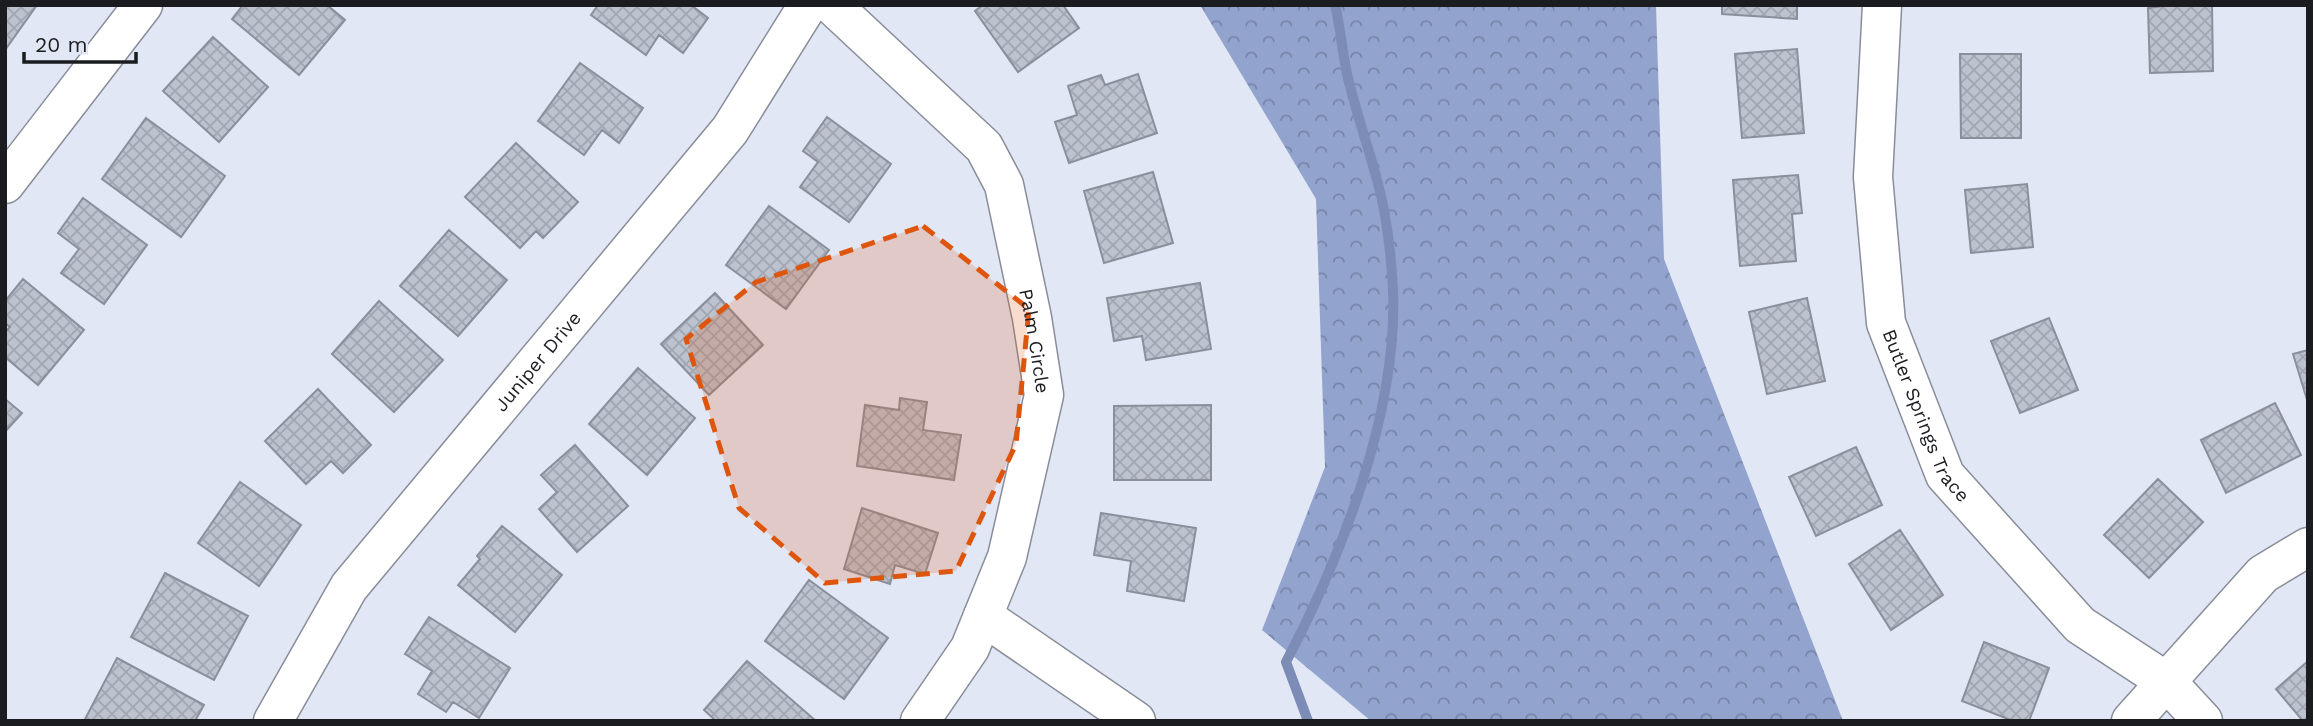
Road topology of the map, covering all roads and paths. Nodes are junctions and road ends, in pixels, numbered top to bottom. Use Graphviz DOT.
graph roads {
  1 [pos="143,5"];
  2 [pos="808,5"];
  3 [pos="832,5"];
  4 [pos="1882,5"];
  5 [pos="5,184"];
  6 [pos="2308,547"];
  7 [pos="983,616"];
  8 [pos="2167,682"];
  9 [pos="273,721"];
  10 [pos="920,721"];
  11 [pos="1136,721"];
  12 [pos="2132,721"];
  13 [pos="2203,721"];
  1 -- 5 [label="street"];
  2 -- 9 [label="street, Juniper Drive"];
  3 -- 7 [label="street, Palm Circle"];
  4 -- 8 [label="street, Butler Springs Trace"];
  6 -- 8 [label="street"];
  7 -- 10 [label="street, Palm Circle"];
  7 -- 11 [label="street"];
  8 -- 12 [label="street"];
  8 -- 13 [label="street, Butler Springs Trace"];
}
